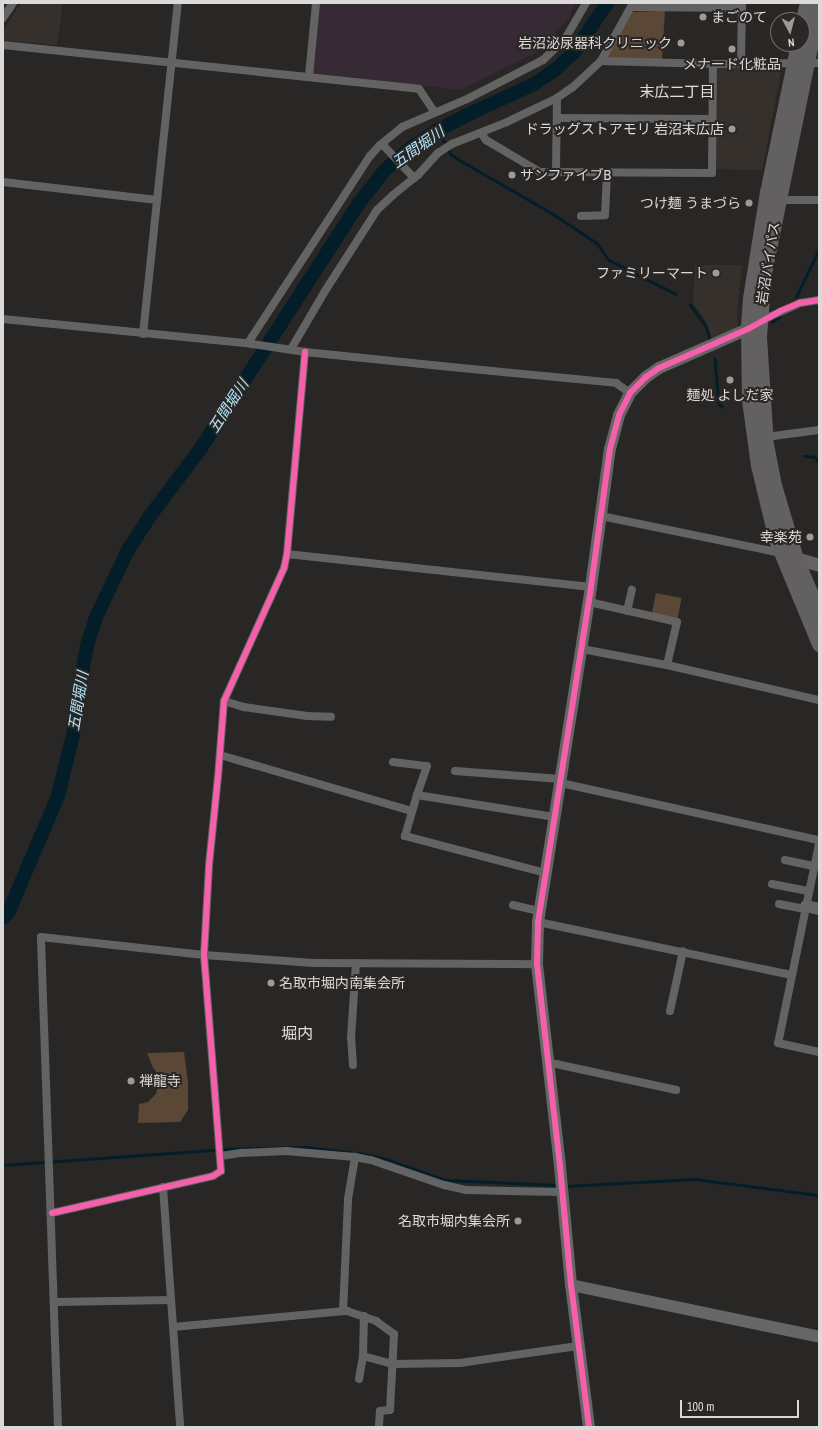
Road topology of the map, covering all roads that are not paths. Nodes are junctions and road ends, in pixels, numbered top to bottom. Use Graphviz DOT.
graph roads {
  1 [pos="13,3"];
  2 [pos="178,3"];
  3 [pos="316,3"];
  4 [pos="586,3"];
  5 [pos="819,3"];
  6 [pos="632,5"];
  7 [pos="742,5"];
  8 [pos="3,18"];
  9 [pos="3,45"];
  10 [pos="801,52"];
  11 [pos="602,61"];
  12 [pos="172,62"];
  13 [pos="806,63"];
  14 [pos="713,64"];
  15 [pos="741,64"];
  16 [pos="309,76"];
  17 [pos="556,98"];
  18 [pos="434,111"];
  19 [pos="557,118"];
  20 [pos="712,118"];
  21 [pos="481,133"];
  22 [pos="383,145"];
  23 [pos="556,171"];
  24 [pos="607,173"];
  25 [pos="412,176"];
  26 [pos="3,182"];
  27 [pos="157,200"];
  28 [pos="779,200"];
  29 [pos="819,200"];
  30 [pos="581,216"];
  31 [pos="819,300"];
  32 [pos="3,318"];
  33 [pos="754,325"];
  34 [pos="143,334"];
  35 [pos="250,344"];
  36 [pos="289,349"];
  37 [pos="305,352"];
  38 [pos="630,393"];
  39 [pos="819,430"];
  40 [pos="766,437"];
  41 [pos="601,516"];
  42 [pos="782,553"];
  43 [pos="287,554"];
  44 [pos="796,559"];
  45 [pos="819,565"];
  46 [pos="591,587"];
  47 [pos="632,590"];
  48 [pos="589,602"];
  49 [pos="627,611"];
  50 [pos="819,613"];
  51 [pos="819,644"];
  52 [pos="582,648"];
  53 [pos="667,665"];
  54 [pos="819,700"];
  55 [pos="224,701"];
  56 [pos="331,717"];
  57 [pos="220,755"];
  58 [pos="393,762"];
  59 [pos="455,771"];
  60 [pos="561,781"];
  61 [pos="416,795"];
  62 [pos="412,811"];
  63 [pos="555,817"];
  64 [pos="819,840"];
  65 [pos="819,844"];
  66 [pos="785,860"];
  67 [pos="814,866"];
  68 [pos="546,873"];
  69 [pos="772,884"];
  70 [pos="809,891"];
  71 [pos="779,904"];
  72 [pos="513,905"];
  73 [pos="806,908"];
  74 [pos="819,909"];
  75 [pos="539,917"];
  76 [pos="683,951"];
  77 [pos="204,955"];
  78 [pos="356,963"];
  79 [pos="537,964"];
  80 [pos="792,974"];
  81 [pos="670,1011"];
  82 [pos="819,1052"];
  83 [pos="548,1064"];
  84 [pos="353,1065"];
  85 [pos="676,1090"];
  86 [pos="220,1152"];
  87 [pos="354,1157"];
  88 [pos="163,1186"];
  89 [pos="562,1189"];
  90 [pos="52,1213"];
  91 [pos="571,1285"];
  92 [pos="171,1300"];
  93 [pos="54,1302"];
  94 [pos="343,1311"];
  95 [pos="364,1316"];
  96 [pos="173,1327"];
  97 [pos="819,1336"];
  98 [pos="578,1346"];
  99 [pos="363,1356"];
  100 [pos="393,1364"];
  101 [pos="359,1379"];
  102 [pos="58,1427"];
  103 [pos="180,1427"];
  104 [pos="380,1427"];
  105 [pos="589,1427"];
  1 -- 8 [label="street"];
  2 -- 12 [label="street"];
  3 -- 16 [label="street"];
  4 -- 18 [label="street"];
  5 -- 13 [label="highway, 岩沼バイパス"];
  6 -- 7 [label="street"];
  6 -- 11 [label="street"];
  7 -- 15 [label="street"];
  9 -- 12 [label="street"];
  10 -- 13 [label="highway, 岩沼バイパス"];
  11 -- 14 [label="street"];
  11 -- 17 [label="street"];
  12 -- 16 [label="street"];
  12 -- 27 [label="street"];
  13 -- 15 [label="street"];
  13 -- 28 [label="highway, 岩沼バイパス"];
  13 -- 33 [label="highway, 岩沼バイパス"];
  14 -- 15 [label="street"];
  14 -- 20 [label="street"];
  16 -- 18 [label="street"];
  17 -- 19 [label="street"];
  17 -- 21 [label="street"];
  18 -- 22 [label="street"];
  19 -- 20 [label="street"];
  19 -- 23 [label="street"];
  20 -- 24 [label="street"];
  21 -- 23 [label="street"];
  21 -- 25 [label="street"];
  22 -- 25 [label="street"];
  22 -- 35 [label="street"];
  23 -- 24 [label="street"];
  24 -- 30 [label="street"];
  25 -- 36 [label="street"];
  26 -- 27 [label="street"];
  27 -- 34 [label="street"];
  28 -- 29 [label="street"];
  28 -- 33 [label="highway, 岩沼バイパス"];
  31 -- 33 [label="street"];
  32 -- 34 [label="street"];
  33 -- 38 [label="street"];
  33 -- 40 [label="highway, 岩沼バイパス"];
  33 -- 42 [label="highway, 岩沼バイパス"];
  34 -- 35 [label="street"];
  35 -- 36 [label="street"];
  36 -- 37 [label="street"];
  37 -- 38 [label="street"];
  37 -- 43 [label="street"];
  38 -- 41 [label="street"];
  39 -- 40 [label="street"];
  40 -- 44 [label="highway, 岩沼バイパス"];
  41 -- 42 [label="street"];
  41 -- 46 [label="street"];
  42 -- 44 [label="main road"];
  42 -- 51 [label="highway, 岩沼バイパス"];
  43 -- 46 [label="street"];
  43 -- 55 [label="street"];
  44 -- 45 [label="main road"];
  44 -- 50 [label="highway, 岩沼バイパス"];
  46 -- 48 [label="street"];
  47 -- 49 [label="street"];
  48 -- 49 [label="street"];
  48 -- 52 [label="street"];
  49 -- 53 [label="street"];
  52 -- 53 [label="street"];
  52 -- 60 [label="street"];
  53 -- 54 [label="street"];
  55 -- 56 [label="street"];
  55 -- 57 [label="street"];
  57 -- 62 [label="street"];
  57 -- 77 [label="street"];
  58 -- 61 [label="street"];
  59 -- 60 [label="street"];
  60 -- 63 [label="street"];
  60 -- 64 [label="street"];
  61 -- 62 [label="street"];
  61 -- 63 [label="street"];
  62 -- 68 [label="street"];
  63 -- 68 [label="street"];
  65 -- 67 [label="street"];
  66 -- 67 [label="street"];
  67 -- 70 [label="street"];
  68 -- 75 [label="street"];
  69 -- 70 [label="street"];
  70 -- 73 [label="street"];
  71 -- 73 [label="street"];
  72 -- 75 [label="street"];
  73 -- 74 [label="street"];
  73 -- 80 [label="street"];
  75 -- 76 [label="street"];
  75 -- 79 [label="street"];
  76 -- 80 [label="street"];
  76 -- 81 [label="street"];
  77 -- 78 [label="street"];
  77 -- 86 [label="street"];
  77 -- 90 [label="street"];
  78 -- 79 [label="street"];
  78 -- 84 [label="street"];
  79 -- 83 [label="street"];
  80 -- 82 [label="street"];
  83 -- 85 [label="street"];
  83 -- 89 [label="street"];
  86 -- 87 [label="street"];
  86 -- 88 [label="street"];
  87 -- 89 [label="street"];
  87 -- 94 [label="street"];
  88 -- 90 [label="street"];
  88 -- 92 [label="street"];
  89 -- 91 [label="street"];
  90 -- 93 [label="street"];
  91 -- 97 [label="street"];
  91 -- 98 [label="street"];
  92 -- 93 [label="street"];
  92 -- 96 [label="street"];
  93 -- 102 [label="street"];
  94 -- 95 [label="street"];
  94 -- 96 [label="street"];
  95 -- 99 [label="street"];
  95 -- 100 [label="street"];
  96 -- 103 [label="street"];
  98 -- 100 [label="street"];
  98 -- 105 [label="street"];
  99 -- 100 [label="street"];
  99 -- 101 [label="street"];
  100 -- 104 [label="street"];
}
